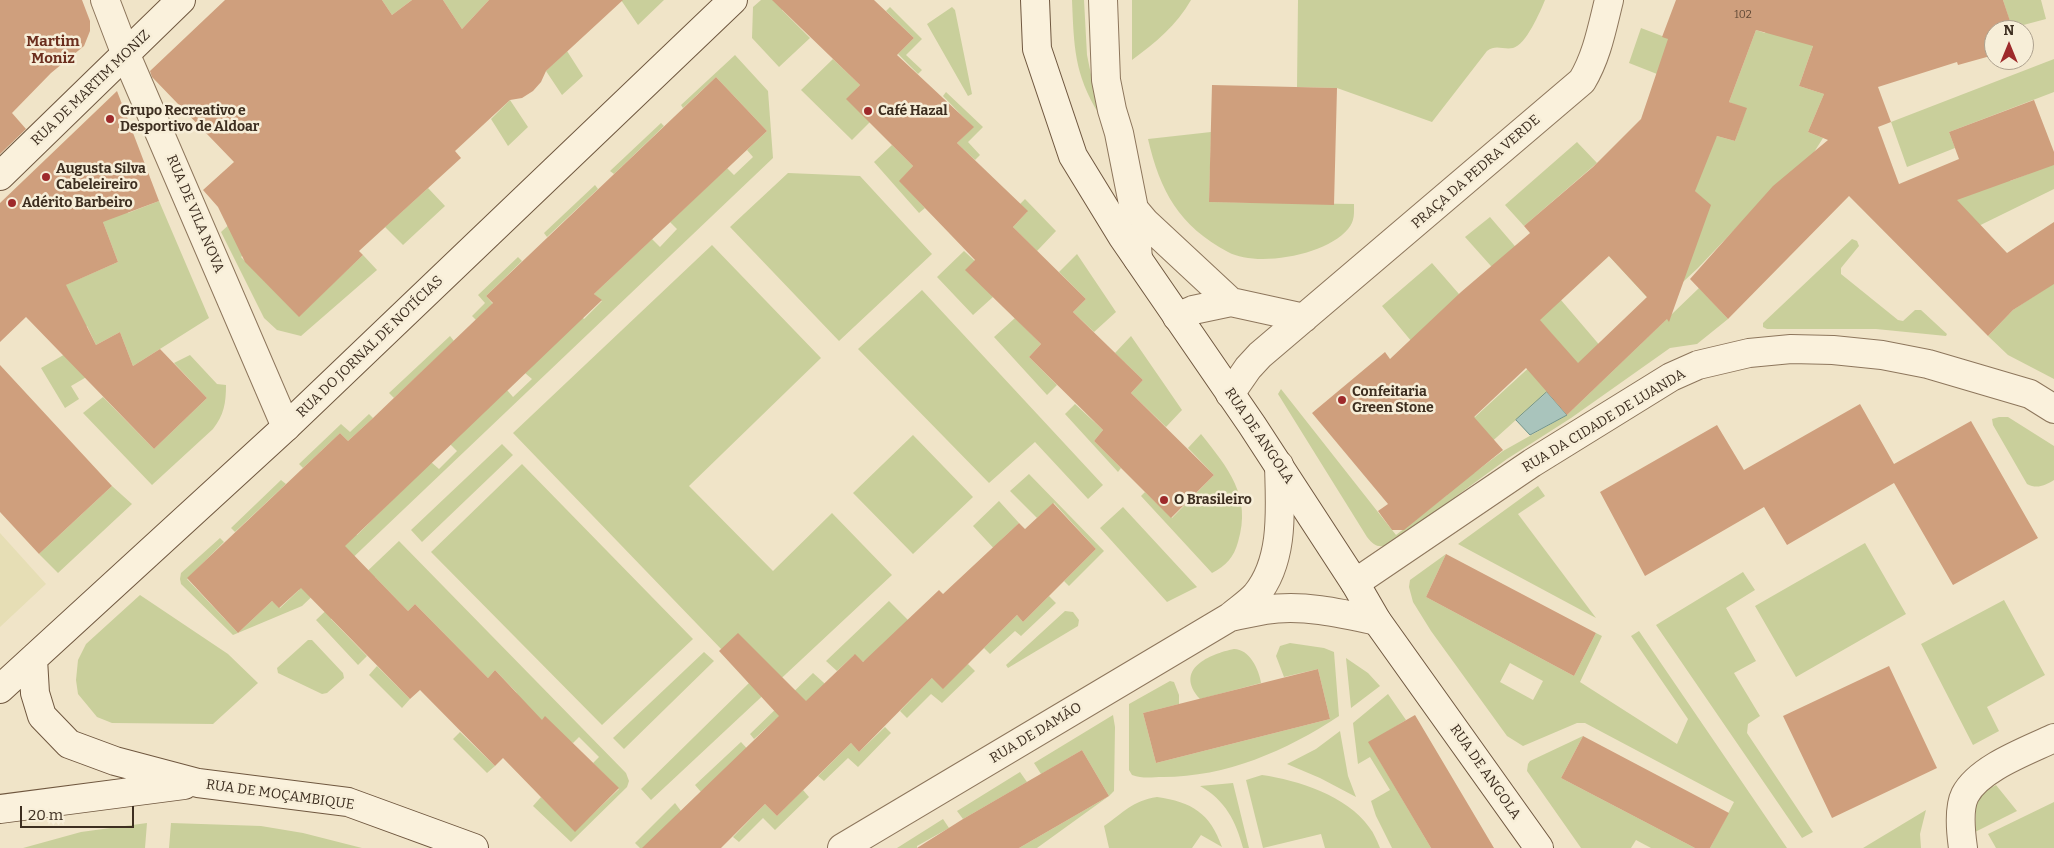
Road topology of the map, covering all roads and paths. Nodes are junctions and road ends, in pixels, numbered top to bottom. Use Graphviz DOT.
graph roads {
  1 [pos="105,0"];
  2 [pos="181,0"];
  3 [pos="733,0"];
  4 [pos="1035,0"];
  5 [pos="1103,0"];
  6 [pos="1609,0"];
  7 [pos="126,55"];
  8 [pos="0,176"];
  9 [pos="1134,209"];
  10 [pos="1138,259"];
  11 [pos="1231,302"];
  12 [pos="1177,316"];
  13 [pos="1304,318"];
  14 [pos="1230,394"];
  15 [pos="2054,409"];
  16 [pos="286,427"];
  17 [pos="1279,465"];
  18 [pos="1355,583"];
  19 [pos="1230,617"];
  20 [pos="1376,621"];
  21 [pos="33,660"];
  22 [pos="0,689"];
  23 [pos="2054,738"];
  24 [pos="198,783"];
  25 [pos="0,809"];
  26 [pos="474,848"];
  27 [pos="842,848"];
  28 [pos="1539,848"];
  29 [pos="1964,848"];
  1 -- 7 [label="street, RUA DE VILA NOVA"];
  2 -- 7 [label="street, RUA DE MARTIM MONIZ"];
  3 -- 16 [label="street, RUA DO JORNAL DE NOTÍCIAS"];
  4 -- 10 [label="street, RUA DE ANGOLA"];
  5 -- 9 [label="street"];
  6 -- 13 [label="street, PRAÇA DA PEDRA VERDE"];
  7 -- 8 [label="street, RUA DE MARTIM MONIZ"];
  7 -- 16 [label="street, RUA DE VILA NOVA"];
  9 -- 10 [label="street"];
  9 -- 11 [label="street"];
  10 -- 12 [label="street, RUA DE ANGOLA"];
  11 -- 12 [label="street"];
  11 -- 13 [label="street"];
  12 -- 14 [label="street, RUA DE ANGOLA"];
  13 -- 14 [label="street, PRAÇA DA PEDRA VERDE"];
  14 -- 17 [label="street, RUA DE ANGOLA"];
  15 -- 18 [label="street, RUA DA CIDADE DE LUANDA"];
  16 -- 21 [label="street, RUA DO JORNAL DE NOTÍCIAS"];
  17 -- 18 [label="street, RUA DE ANGOLA"];
  17 -- 19 [label="street, RUA DE DAMÃO"];
  18 -- 20 [label="street, RUA DE ANGOLA"];
  19 -- 20 [label="street, RUA DE DAMÃO"];
  19 -- 27 [label="street, RUA DE DAMÃO"];
  20 -- 28 [label="street, RUA DE ANGOLA"];
  21 -- 22 [label="street, RUA DO JORNAL DE NOTÍCIAS"];
  21 -- 24 [label="street, RUA DE MOÇAMBIQUE"];
  23 -- 29 [label="street"];
  24 -- 25 [label="street, RUA DE MOÇAMBIQUE"];
  24 -- 26 [label="street, RUA DE MOÇAMBIQUE"];
}
